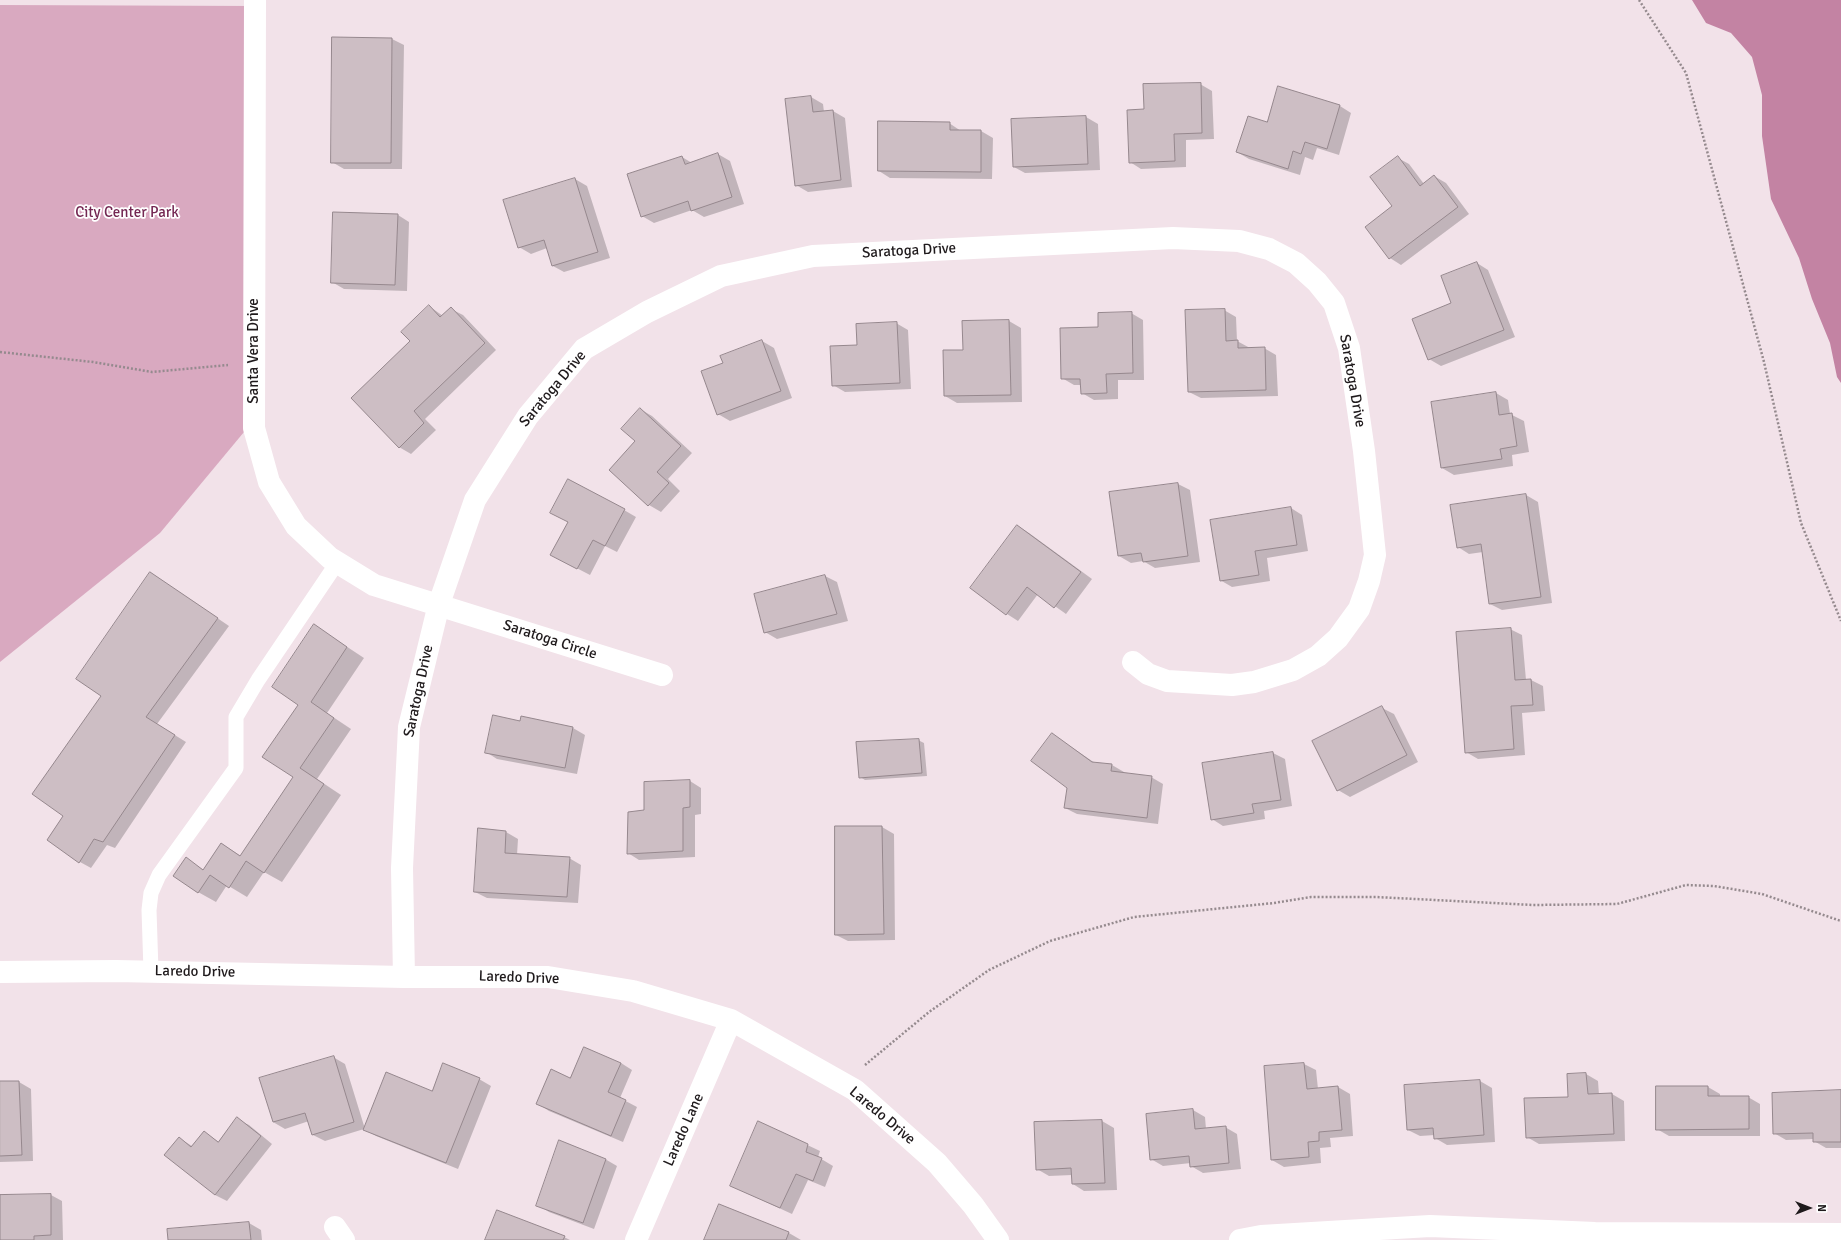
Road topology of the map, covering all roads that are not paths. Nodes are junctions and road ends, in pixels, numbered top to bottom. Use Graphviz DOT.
graph roads {
  1 [pos="254,0"];
  2 [pos="337,562"];
  3 [pos="439,604"];
  4 [pos="1133,662"];
  5 [pos="662,675"];
  6 [pos="151,971"];
  7 [pos="0,972"];
  8 [pos="404,977"];
  9 [pos="731,1020"];
  10 [pos="1841,1234"];
  11 [pos="636,1240"];
  12 [pos="998,1240"];
  13 [pos="1240,1240"];
  1 -- 2 [label="street, Santa Vera Drive"];
  2 -- 3 [label="street, Santa Vera Drive"];
  2 -- 6 [label="lane"];
  3 -- 4 [label="street, Saratoga Drive"];
  3 -- 5 [label="street, Saratoga Circle"];
  3 -- 8 [label="street, Saratoga Drive"];
  6 -- 7 [label="street, Laredo Drive"];
  6 -- 8 [label="street, Laredo Drive"];
  8 -- 9 [label="street, Laredo Drive"];
  9 -- 11 [label="street, Laredo Lane"];
  9 -- 12 [label="street, Laredo Drive"];
  10 -- 13 [label="street"];
}
